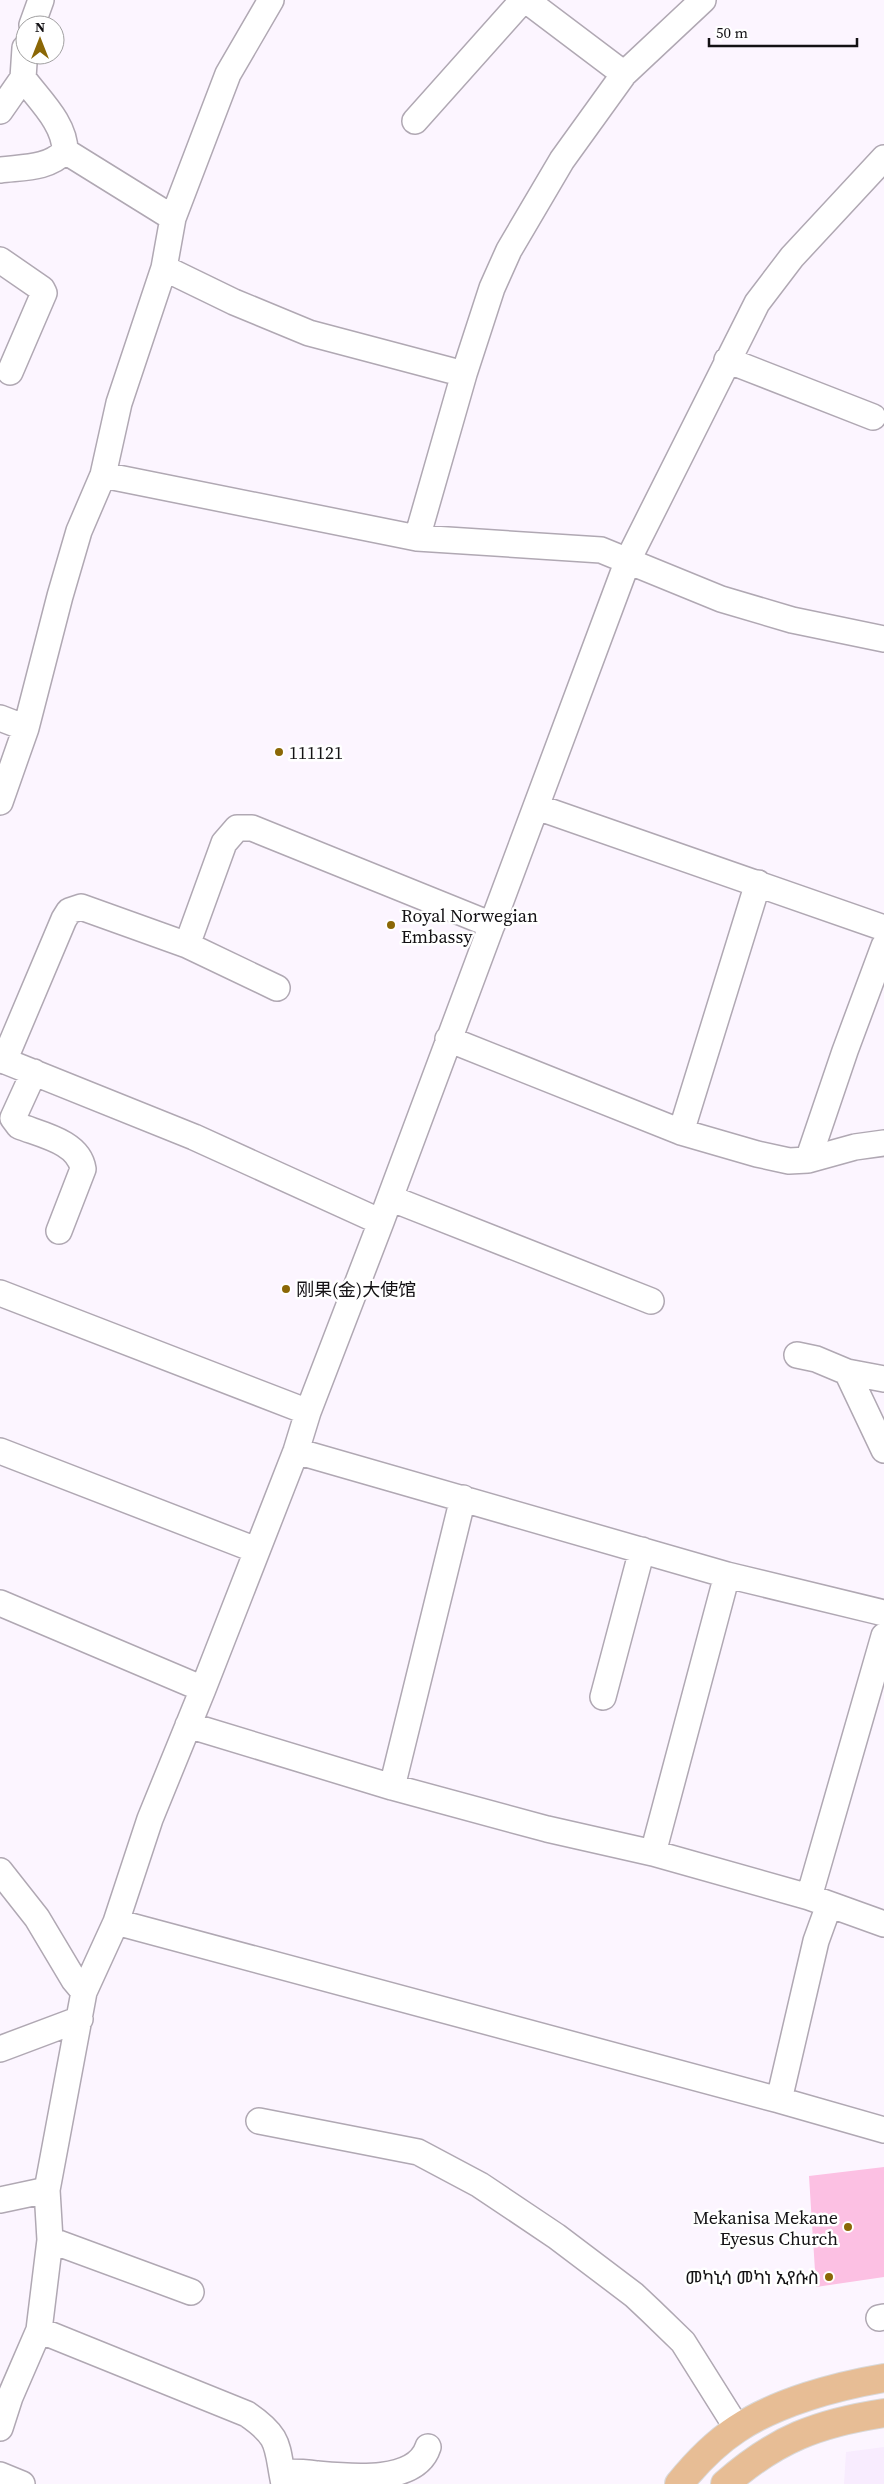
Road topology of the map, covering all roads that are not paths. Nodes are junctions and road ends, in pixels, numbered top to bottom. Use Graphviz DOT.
graph roads {
  1 [pos="41,0"];
  2 [pos="271,0"];
  3 [pos="525,0"];
  4 [pos="703,0"];
  5 [pos="36,15"];
  6 [pos="23,65"];
  7 [pos="624,74"];
  8 [pos="22,78"];
  9 [pos="0,111"];
  10 [pos="415,120"];
  11 [pos="65,151"];
  12 [pos="884,158"];
  13 [pos="0,170"];
  14 [pos="173,218"];
  15 [pos="0,260"];
  16 [pos="164,268"];
  17 [pos="727,360"];
  18 [pos="10,372"];
  19 [pos="464,374"];
  20 [pos="873,417"];
  21 [pos="102,476"];
  22 [pos="417,538"];
  23 [pos="628,560"];
  24 [pos="884,639"];
  25 [pos="0,718"];
  26 [pos="26,728"];
  27 [pos="0,802"];
  28 [pos="537,807"];
  29 [pos="758,883"];
  30 [pos="492,926"];
  31 [pos="884,928"];
  32 [pos="187,945"];
  33 [pos="884,946"];
  34 [pos="277,988"];
  35 [pos="448,1040"];
  36 [pos="2,1060"];
  37 [pos="34,1072"];
  38 [pos="681,1132"];
  39 [pos="884,1143"];
  40 [pos="808,1160"];
  41 [pos="390,1198"];
  42 [pos="381,1222"];
  43 [pos="59,1231"];
  44 [pos="0,1293"];
  45 [pos="651,1301"];
  46 [pos="797,1355"];
  47 [pos="847,1372"];
  48 [pos="884,1379"];
  49 [pos="308,1412"];
  50 [pos="884,1450"];
  51 [pos="0,1451"];
  52 [pos="296,1451"];
  53 [pos="463,1498"];
  54 [pos="256,1550"];
  55 [pos="642,1550"];
  56 [pos="727,1575"];
  57 [pos="0,1603"];
  58 [pos="884,1613"];
  59 [pos="884,1636"];
  60 [pos="203,1689"];
  61 [pos="603,1697"];
  62 [pos="188,1725"];
  63 [pos="392,1787"];
  64 [pos="653,1853"];
  65 [pos="0,1871"];
  66 [pos="819,1901"];
  67 [pos="116,1922"];
  68 [pos="884,1924"];
  69 [pos="84,1992"];
  70 [pos="80,2019"];
  71 [pos="0,2048"];
  72 [pos="779,2100"];
  73 [pos="259,2121"];
  74 [pos="884,2130"];
  75 [pos="47,2190"];
  76 [pos="0,2200"];
  77 [pos="50,2240"];
  78 [pos="191,2292"];
  79 [pos="39,2330"];
  80 [pos="884,2378"];
  81 [pos="884,2413"];
  82 [pos="0,2428"];
  83 [pos="737,2428"];
  84 [pos="428,2446"];
  85 [pos="0,2474"];
  86 [pos="283,2478"];
  87 [pos="22,2484"];
  88 [pos="679,2484"];
  89 [pos="725,2484"];
  1 -- 5 [label="street"];
  2 -- 14 [label="street"];
  3 -- 7 [label="street"];
  3 -- 10 [label="street"];
  4 -- 7 [label="street"];
  6 -- 8 [label="street"];
  7 -- 19 [label="street"];
  8 -- 9 [label="street"];
  8 -- 11 [label="street"];
  11 -- 13 [label="street"];
  11 -- 14 [label="street"];
  12 -- 17 [label="street"];
  14 -- 16 [label="street"];
  15 -- 18 [label="street"];
  16 -- 19 [label="street"];
  16 -- 21 [label="street"];
  17 -- 20 [label="street"];
  17 -- 23 [label="street"];
  19 -- 22 [label="street"];
  21 -- 22 [label="street"];
  21 -- 26 [label="street"];
  22 -- 23 [label="street"];
  23 -- 24 [label="street"];
  23 -- 28 [label="street"];
  25 -- 26 [label="street"];
  26 -- 27 [label="street"];
  28 -- 29 [label="street"];
  28 -- 30 [label="street"];
  29 -- 31 [label="street"];
  29 -- 38 [label="street"];
  30 -- 32 [label="street"];
  30 -- 35 [label="street"];
  32 -- 34 [label="street"];
  32 -- 36 [label="street"];
  33 -- 40 [label="street"];
  35 -- 38 [label="street"];
  35 -- 41 [label="street"];
  36 -- 37 [label="street"];
  37 -- 42 [label="street"];
  37 -- 43 [label="street"];
  38 -- 40 [label="street"];
  39 -- 40 [label="street"];
  41 -- 42 [label="street"];
  41 -- 45 [label="street"];
  42 -- 49 [label="street"];
  44 -- 49 [label="street"];
  46 -- 47 [label="street"];
  47 -- 48 [label="street"];
  47 -- 50 [label="street"];
  49 -- 52 [label="street"];
  51 -- 54 [label="street"];
  52 -- 53 [label="street"];
  52 -- 54 [label="street"];
  53 -- 55 [label="street"];
  53 -- 63 [label="street"];
  54 -- 60 [label="street"];
  55 -- 56 [label="street"];
  55 -- 61 [label="street"];
  56 -- 58 [label="street"];
  56 -- 64 [label="street"];
  57 -- 60 [label="street"];
  59 -- 66 [label="street"];
  60 -- 62 [label="street"];
  62 -- 63 [label="street"];
  62 -- 67 [label="street"];
  63 -- 64 [label="street"];
  64 -- 66 [label="street"];
  65 -- 69 [label="street"];
  66 -- 68 [label="street"];
  66 -- 72 [label="street"];
  67 -- 69 [label="street"];
  67 -- 72 [label="street"];
  69 -- 70 [label="street"];
  70 -- 71 [label="street"];
  70 -- 75 [label="street"];
  72 -- 74 [label="street"];
  73 -- 83 [label="street"];
  75 -- 76 [label="street"];
  75 -- 77 [label="street"];
  77 -- 78 [label="street"];
  77 -- 79 [label="street"];
  79 -- 82 [label="street"];
  79 -- 86 [label="street"];
  80 -- 83 [label="main road"];
  81 -- 89 [label="main road"];
  83 -- 88 [label="main road"];
  84 -- 86 [label="street"];
  85 -- 87 [label="street"];
}
